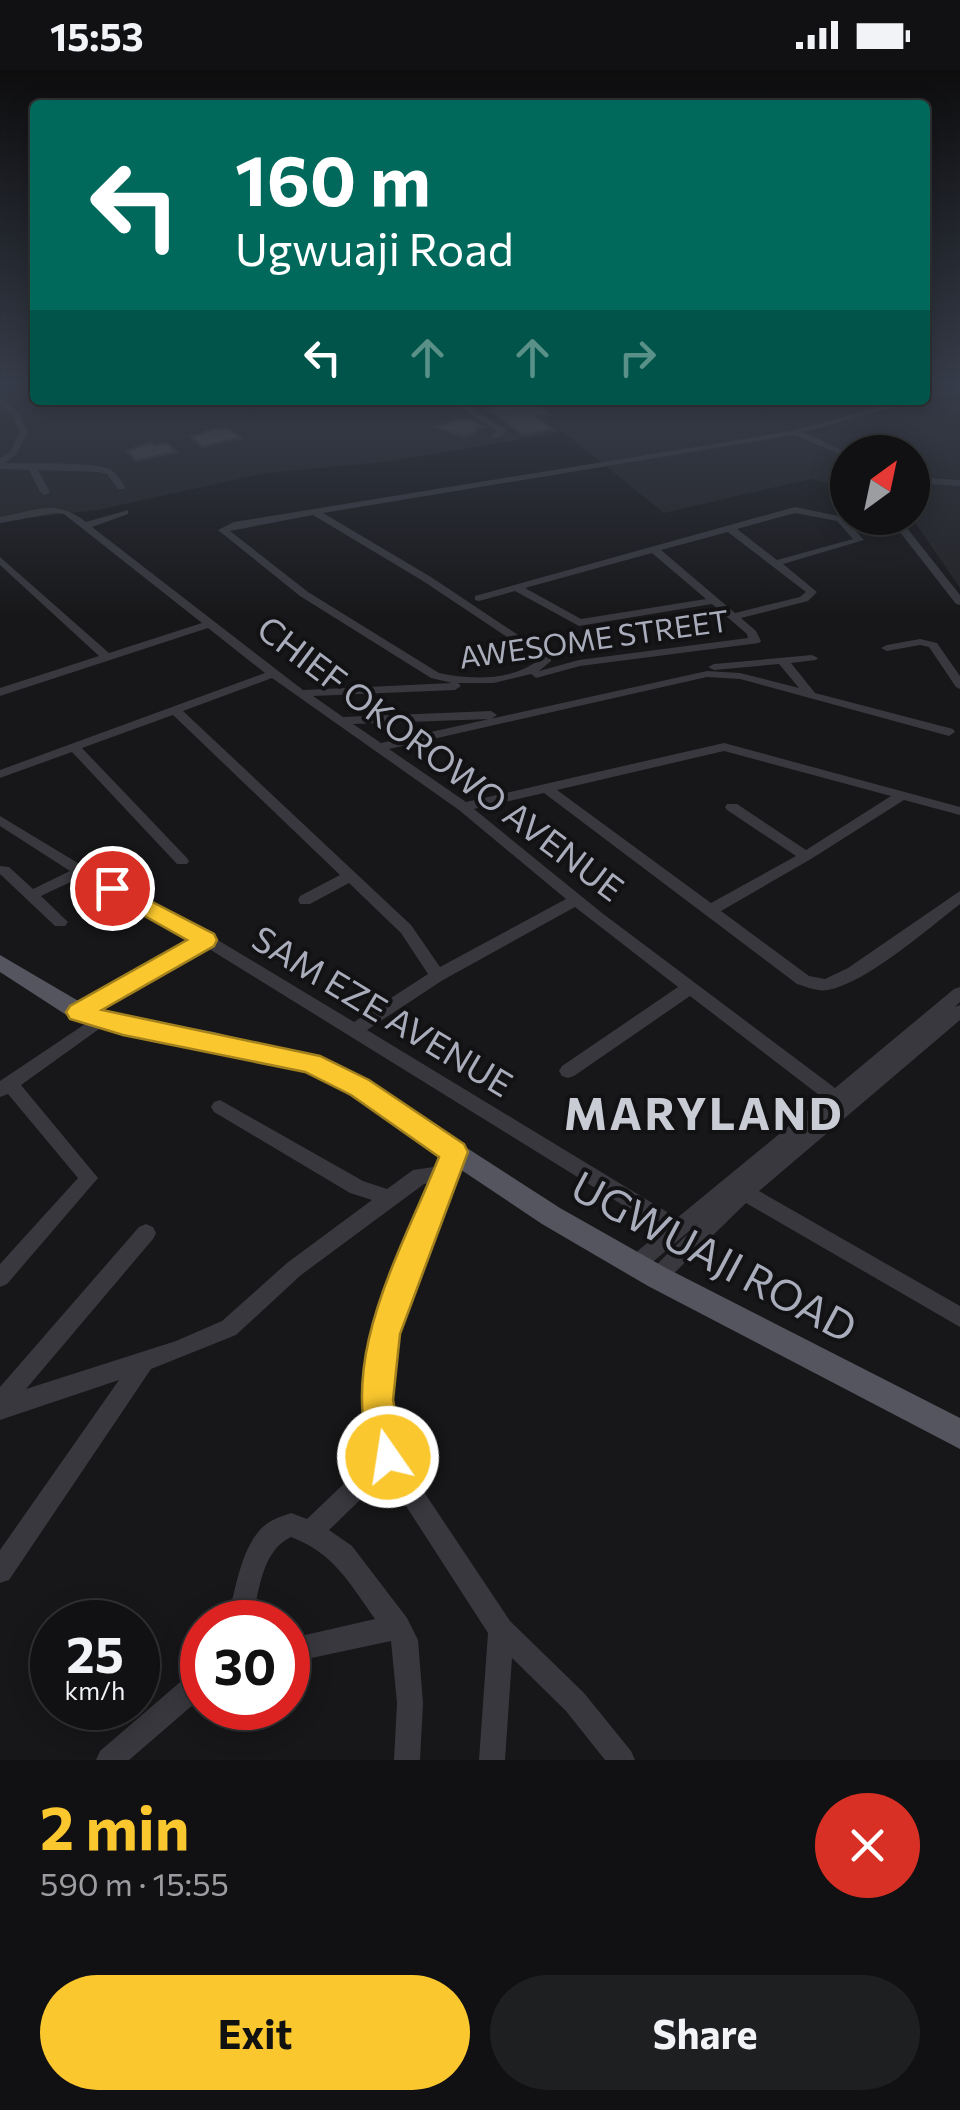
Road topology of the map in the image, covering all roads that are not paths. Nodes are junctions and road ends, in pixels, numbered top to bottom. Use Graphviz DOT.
graph roads {
  1 [pos="619,462"];
  2 [pos="0,464"];
  3 [pos="31,466"];
  4 [pos="930,481"];
  5 [pos="960,483"];
  6 [pos="120,488"];
  7 [pos="46,492"];
  8 [pos="125,512"];
  9 [pos="316,513"];
  10 [pos="0,520"];
  11 [pos="84,526"];
  12 [pos="731,529"];
  13 [pos="907,535"];
  14 [pos="656,551"];
  15 [pos="0,560"];
  16 [pos="777,563"];
  17 [pos="518,589"];
  18 [pos="479,598"];
  19 [pos="959,600"];
  20 [pos="714,601"];
  21 [pos="734,617"];
  22 [pos="210,624"];
  23 [pos="887,648"];
  24 [pos="106,656"];
  25 [pos="812,658"];
  26 [pos="781,659"];
  27 [pos="273,674"];
  28 [pos="960,685"];
  29 [pos="0,692"];
  30 [pos="304,693"];
  31 [pos="811,695"];
  32 [pos="175,710"];
  33 [pos="432,716"];
  34 [pos="340,722"];
  35 [pos="949,732"];
  36 [pos="438,734"];
  37 [pos="74,746"];
  38 [pos="377,748"];
  39 [pos="0,774"];
  40 [pos="548,789"];
  41 [pos="902,794"];
  42 [pos="732,806"];
  43 [pos="464,807"];
  44 [pos="960,811"];
  45 [pos="0,820"];
  46 [pos="806,856"];
  47 [pos="182,861"];
  48 [pos="4,870"];
  49 [pos="81,871"];
  50 [pos="348,877"];
  51 [pos="32,895"];
  52 [pos="577,899"];
  53 [pos="304,900"];
  54 [pos="957,903"];
  55 [pos="710,910"];
  56 [pos="60,922"];
  57 [pos="206,940"];
  58 [pos="0,962"];
  59 [pos="437,976"];
  60 [pos="689,988"];
  61 [pos="960,993"];
  62 [pos="960,1011"];
  63 [pos="89,1016"];
  64 [pos="355,1030"];
  65 [pos="906,1044"];
  66 [pos="568,1071"];
  67 [pos="5,1087"];
  68 [pos="834,1096"];
  69 [pos="220,1107"];
  70 [pos="449,1163"];
  71 [pos="744,1192"];
  72 [pos="388,1198"];
  73 [pos="679,1229"];
  74 [pos="146,1232"];
  75 [pos="646,1271"];
  76 [pos="0,1278"];
  77 [pos="960,1317"];
  78 [pos="144,1362"];
  79 [pos="0,1407"];
  80 [pos="960,1434"];
  81 [pos="388,1457"];
  82 [pos="310,1532"];
  83 [pos="0,1571"];
  84 [pos="244,1600"];
  85 [pos="398,1626"];
  86 [pos="501,1630"];
  87 [pos="310,1646"];
  88 [pos="180,1699"];
  89 [pos="108,1760"];
  90 [pos="407,1760"];
  91 [pos="492,1760"];
  92 [pos="622,1760"];
  1 -- 9 [label="street"];
  2 -- 3 [label="street"];
  3 -- 6 [label="street"];
  3 -- 7 [label="street"];
  4 -- 5 [label="street"];
  8 -- 11 [label="street"];
  9 -- 9 [label="street"];
  10 -- 11 [label="street, CHIEF OKOROWO AVENUE"];
  11 -- 22 [label="street, CHIEF OKOROWO AVENUE"];
  12 -- 14 [label="street"];
  12 -- 16 [label="street"];
  12 -- 16 [label="street"];
  13 -- 19 [label="street"];
  14 -- 17 [label="street"];
  14 -- 20 [label="street, AWESOME STREET"];
  15 -- 24 [label="street"];
  16 -- 21 [label="street"];
  17 -- 18 [label="street"];
  17 -- 20 [label="street"];
  20 -- 21 [label="street, AWESOME STREET"];
  21 -- 30 [label="street, AWESOME STREET"];
  22 -- 24 [label="street"];
  22 -- 27 [label="street, CHIEF OKOROWO AVENUE"];
  23 -- 28 [label="street"];
  24 -- 29 [label="street"];
  25 -- 26 [label="street"];
  26 -- 31 [label="street"];
  26 -- 33 [label="street"];
  27 -- 30 [label="street, CHIEF OKOROWO AVENUE"];
  27 -- 32 [label="street"];
  30 -- 34 [label="street, CHIEF OKOROWO AVENUE"];
  31 -- 35 [label="street"];
  31 -- 36 [label="street"];
  32 -- 37 [label="street"];
  32 -- 50 [label="street"];
  33 -- 34 [label="street"];
  33 -- 36 [label="street"];
  34 -- 38 [label="street, CHIEF OKOROWO AVENUE"];
  36 -- 38 [label="street"];
  37 -- 39 [label="street"];
  37 -- 47 [label="street"];
  38 -- 43 [label="street, CHIEF OKOROWO AVENUE"];
  40 -- 41 [label="street"];
  40 -- 43 [label="street"];
  40 -- 55 [label="street"];
  41 -- 44 [label="street"];
  41 -- 46 [label="street"];
  42 -- 46 [label="street"];
  43 -- 52 [label="street, CHIEF OKOROWO AVENUE"];
  45 -- 49 [label="street, SAM EZE AVENUE"];
  46 -- 55 [label="street"];
  48 -- 51 [label="street"];
  49 -- 51 [label="street"];
  49 -- 57 [label="street, SAM EZE AVENUE"];
  50 -- 53 [label="street"];
  50 -- 59 [label="street"];
  51 -- 56 [label="street"];
  52 -- 59 [label="street"];
  52 -- 60 [label="street, CHIEF OKOROWO AVENUE"];
  54 -- 55 [label="street"];
  57 -- 63 [label="street"];
  57 -- 64 [label="street, SAM EZE AVENUE"];
  58 -- 63 [label="main road, UGWUAJI ROAD"];
  59 -- 64 [label="street"];
  60 -- 66 [label="street"];
  60 -- 68 [label="street, CHIEF OKOROWO AVENUE"];
  61 -- 65 [label="street"];
  62 -- 65 [label="street"];
  63 -- 67 [label="street"];
  63 -- 70 [label="main road, UGWUAJI ROAD"];
  64 -- 73 [label="street, SAM EZE AVENUE"];
  65 -- 68 [label="street"];
  65 -- 71 [label="street"];
  67 -- 76 [label="street"];
  68 -- 73 [label="street"];
  69 -- 72 [label="street"];
  70 -- 72 [label="street"];
  70 -- 75 [label="main road, UGWUAJI ROAD"];
  70 -- 81 [label="street"];
  71 -- 75 [label="street"];
  71 -- 77 [label="street"];
  72 -- 78 [label="street"];
  73 -- 75 [label="street"];
  74 -- 79 [label="street"];
  75 -- 80 [label="main road, UGWUAJI ROAD"];
  78 -- 79 [label="street"];
  78 -- 83 [label="street"];
  81 -- 82 [label="street"];
  81 -- 86 [label="street"];
  82 -- 84 [label="street"];
  82 -- 85 [label="street"];
  85 -- 87 [label="street"];
  85 -- 90 [label="street"];
  86 -- 91 [label="street"];
  86 -- 92 [label="street"];
  88 -- 89 [label="street"];
}
